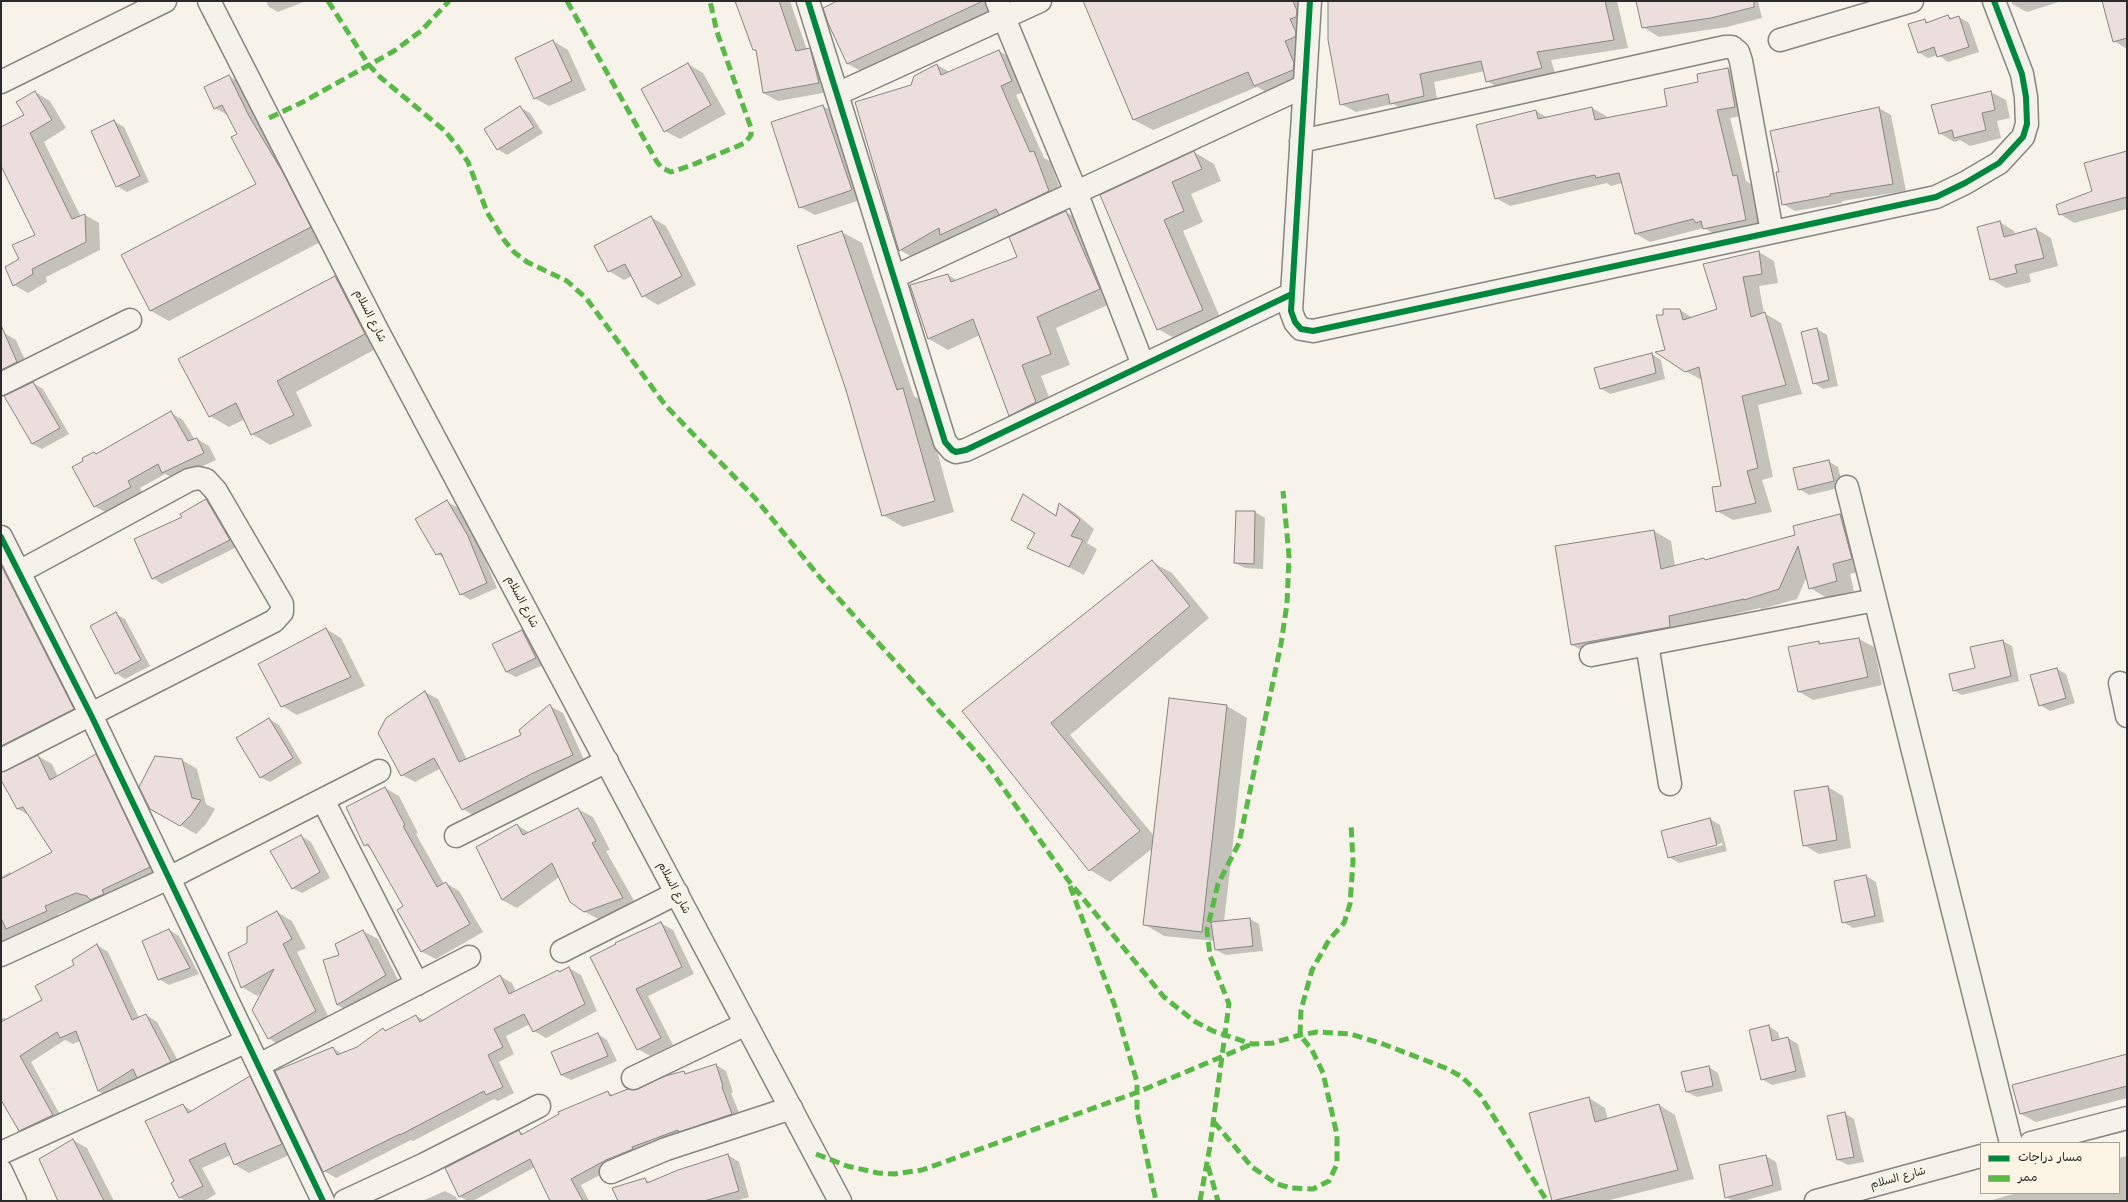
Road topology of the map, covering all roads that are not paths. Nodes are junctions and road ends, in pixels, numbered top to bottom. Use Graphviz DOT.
graph roads {
  1 [pos="165,1"];
  2 [pos="209,1"];
  3 [pos="808,1"];
  4 [pos="1040,1"];
  5 [pos="1310,1"];
  6 [pos="1912,1"];
  7 [pos="1994,1"];
  8 [pos="1000,9"];
  9 [pos="1780,40"];
  10 [pos="1,82"];
  11 [pos="1305,86"];
  12 [pos="836,94"];
  13 [pos="1301,141"];
  14 [pos="1076,192"];
  15 [pos="1772,232"];
  16 [pos="894,277"];
  17 [pos="1292,294"];
  18 [pos="130,320"];
  19 [pos="1143,365"];
  20 [pos="1,384"];
  21 [pos="1847,487"];
  22 [pos="2,542"];
  23 [pos="19,572"];
  24 [pos="1875,600"];
  25 [pos="1647,644"];
  26 [pos="1591,654"];
  27 [pos="2120,683"];
  28 [pos="91,715"];
  29 [pos="2127,716"];
  30 [pos="1,760"];
  31 [pos="607,761"];
  32 [pos="379,770"];
  33 [pos="1670,784"];
  34 [pos="323,800"];
  35 [pos="456,836"];
  36 [pos="169,878"];
  37 [pos="677,893"];
  38 [pos="562,951"];
  39 [pos="1,955"];
  40 [pos="469,957"];
  41 [pos="417,984"];
  42 [pos="746,1024"];
  43 [pos="247,1041"];
  44 [pos="259,1066"];
  45 [pos="633,1078"];
  46 [pos="539,1106"];
  47 [pos="791,1108"];
  48 [pos="2127,1118"];
  49 [pos="2011,1142"];
  50 [pos="2035,1142"];
  51 [pos="1,1153"];
  52 [pos="1980,1156"];
  53 [pos="1,1171"];
  54 [pos="611,1172"];
  55 [pos="14,1201"];
  56 [pos="323,1201"];
  57 [pos="344,1201"];
  58 [pos="840,1201"];
  59 [pos="1816,1201"];
  1 -- 10 [label="street"];
  2 -- 31 [label="street, شارع السلام"];
  3 -- 12 [label="street"];
  4 -- 8 [label="street"];
  5 -- 11 [label="street"];
  6 -- 9 [label="street"];
  7 -- 15 [label="street"];
  8 -- 12 [label="street"];
  8 -- 14 [label="street"];
  11 -- 13 [label="street"];
  11 -- 14 [label="street"];
  12 -- 16 [label="street"];
  13 -- 15 [label="street"];
  13 -- 17 [label="street"];
  14 -- 16 [label="street"];
  14 -- 19 [label="street"];
  15 -- 17 [label="street"];
  16 -- 19 [label="street"];
  17 -- 19 [label="street"];
  18 -- 20 [label="street"];
  21 -- 24 [label="street"];
  22 -- 23 [label="street"];
  23 -- 28 [label="street"];
  23 -- 28 [label="street"];
  24 -- 25 [label="street"];
  24 -- 49 [label="street"];
  25 -- 26 [label="street"];
  25 -- 33 [label="street"];
  27 -- 29 [label="street"];
  28 -- 30 [label="street"];
  28 -- 36 [label="street"];
  31 -- 35 [label="street"];
  31 -- 37 [label="street, شارع السلام"];
  32 -- 34 [label="street"];
  34 -- 36 [label="street"];
  34 -- 41 [label="street"];
  36 -- 39 [label="street"];
  36 -- 43 [label="street"];
  37 -- 38 [label="street"];
  37 -- 42 [label="street, شارع السلام"];
  40 -- 41 [label="street"];
  41 -- 44 [label="street"];
  42 -- 45 [label="street"];
  42 -- 47 [label="street, شارع السلام"];
  43 -- 44 [label="street"];
  43 -- 51 [label="street"];
  44 -- 56 [label="street"];
  46 -- 57 [label="street"];
  47 -- 54 [label="street"];
  47 -- 58 [label="street, شارع السلام"];
  48 -- 50 [label="street"];
  52 -- 59 [label="street, شارع السلام"];
  53 -- 55 [label="street"];
}
